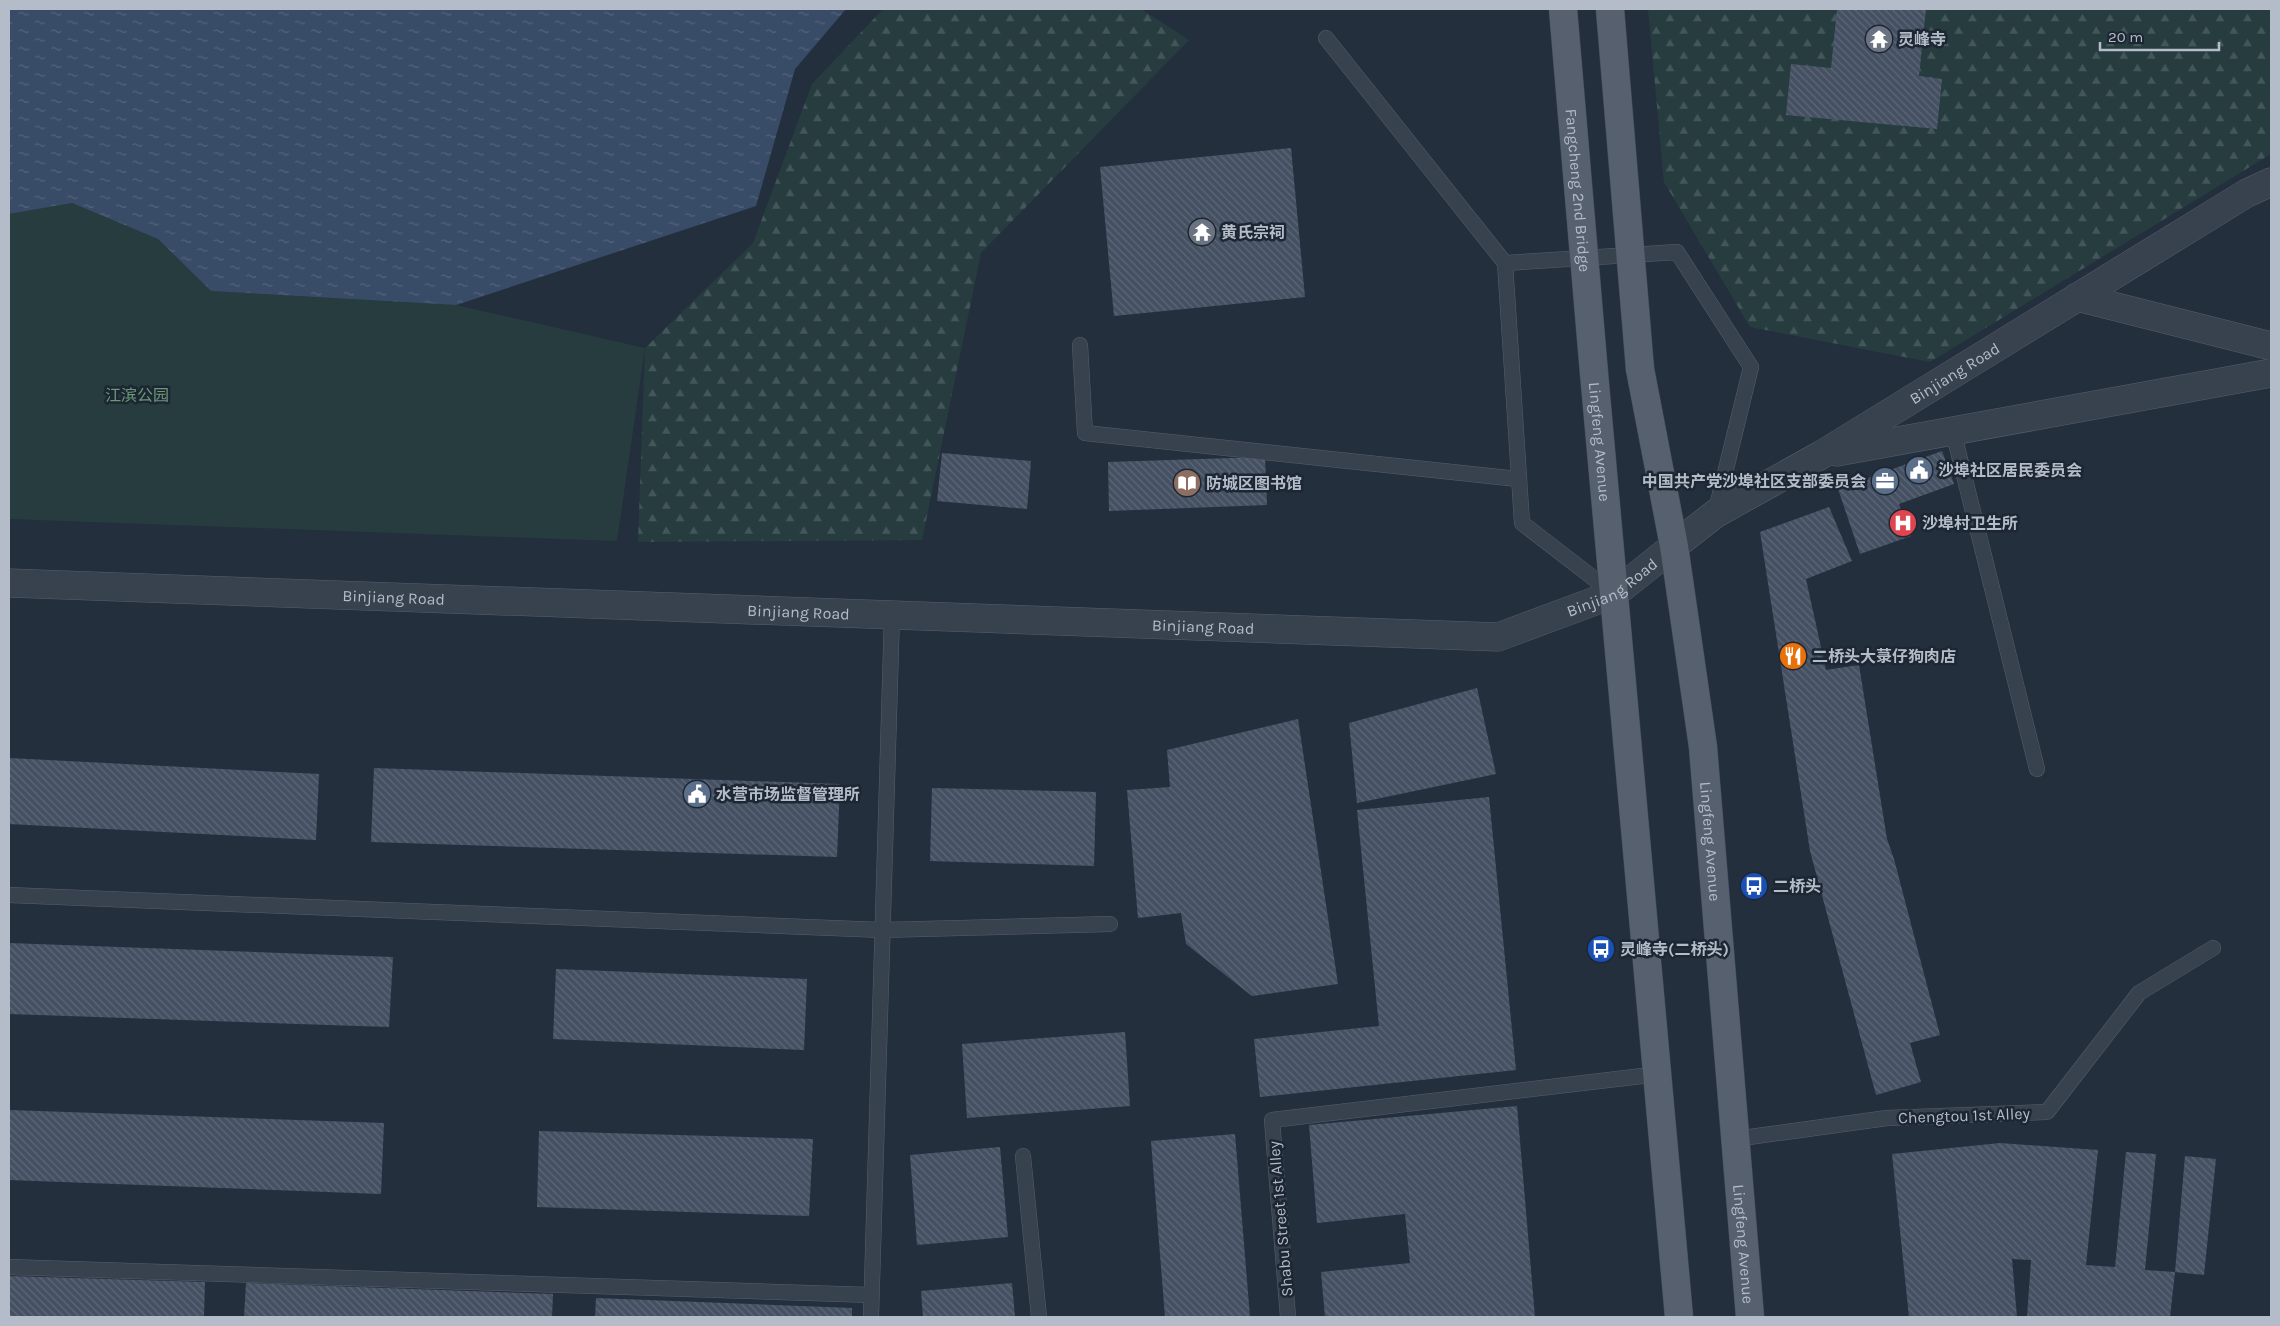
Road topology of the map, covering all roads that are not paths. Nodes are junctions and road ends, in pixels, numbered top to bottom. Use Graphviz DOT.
graph roads {
  1 [pos="1563,9"];
  2 [pos="1610,9"];
  3 [pos="1326,38"];
  4 [pos="2271,182"];
  5 [pos="1505,263"];
  6 [pos="2077,298"];
  7 [pos="1080,345"];
  8 [pos="2271,346"];
  9 [pos="1594,373"];
  10 [pos="2271,373"];
  11 [pos="1953,431"];
  12 [pos="1821,455"];
  13 [pos="1518,478"];
  14 [pos="1715,514"];
  15 [pos="1674,546"];
  16 [pos="9,584"];
  17 [pos="1614,594"];
  18 [pos="892,616"];
  19 [pos="2037,769"];
  20 [pos="9,895"];
  21 [pos="1110,924"];
  22 [pos="882,930"];
  23 [pos="2213,948"];
  24 [pos="1659,1074"];
  25 [pos="1735,1139"];
  26 [pos="1023,1156"];
  27 [pos="9,1267"];
  28 [pos="871,1295"];
  29 [pos="871,1317"];
  30 [pos="1038,1317"];
  31 [pos="1288,1317"];
  32 [pos="1679,1317"];
  33 [pos="1750,1317"];
  1 -- 9 [label="main road, Fangcheng 2nd Bridge, bridge"];
  2 -- 15 [label="main road, Lingfeng Avenue, bridge"];
  3 -- 5 [label="lane"];
  4 -- 6 [label="street, Binjiang Road"];
  5 -- 13 [label="lane"];
  5 -- 14 [label="lane"];
  6 -- 8 [label="street"];
  6 -- 12 [label="street, Binjiang Road"];
  7 -- 13 [label="lane"];
  9 -- 17 [label="main road, Lingfeng Avenue"];
  10 -- 11 [label="street"];
  11 -- 12 [label="street"];
  11 -- 19 [label="lane"];
  12 -- 14 [label="street, Binjiang Road"];
  13 -- 17 [label="lane"];
  14 -- 15 [label="street, Binjiang Road"];
  15 -- 17 [label="street, Binjiang Road"];
  15 -- 25 [label="main road, Lingfeng Avenue"];
  16 -- 18 [label="street, Binjiang Road"];
  17 -- 18 [label="street, Binjiang Road"];
  17 -- 24 [label="main road, Lingfeng Avenue"];
  18 -- 22 [label="lane"];
  20 -- 22 [label="lane"];
  21 -- 22 [label="lane"];
  22 -- 28 [label="lane"];
  23 -- 25 [label="lane, Chengtou 1st Alley"];
  24 -- 31 [label="lane, Shabu Street 1st Alley"];
  24 -- 32 [label="main road, Lingfeng Avenue"];
  25 -- 33 [label="main road, Lingfeng Avenue"];
  26 -- 30 [label="lane"];
  27 -- 28 [label="lane"];
  28 -- 29 [label="lane"];
}
